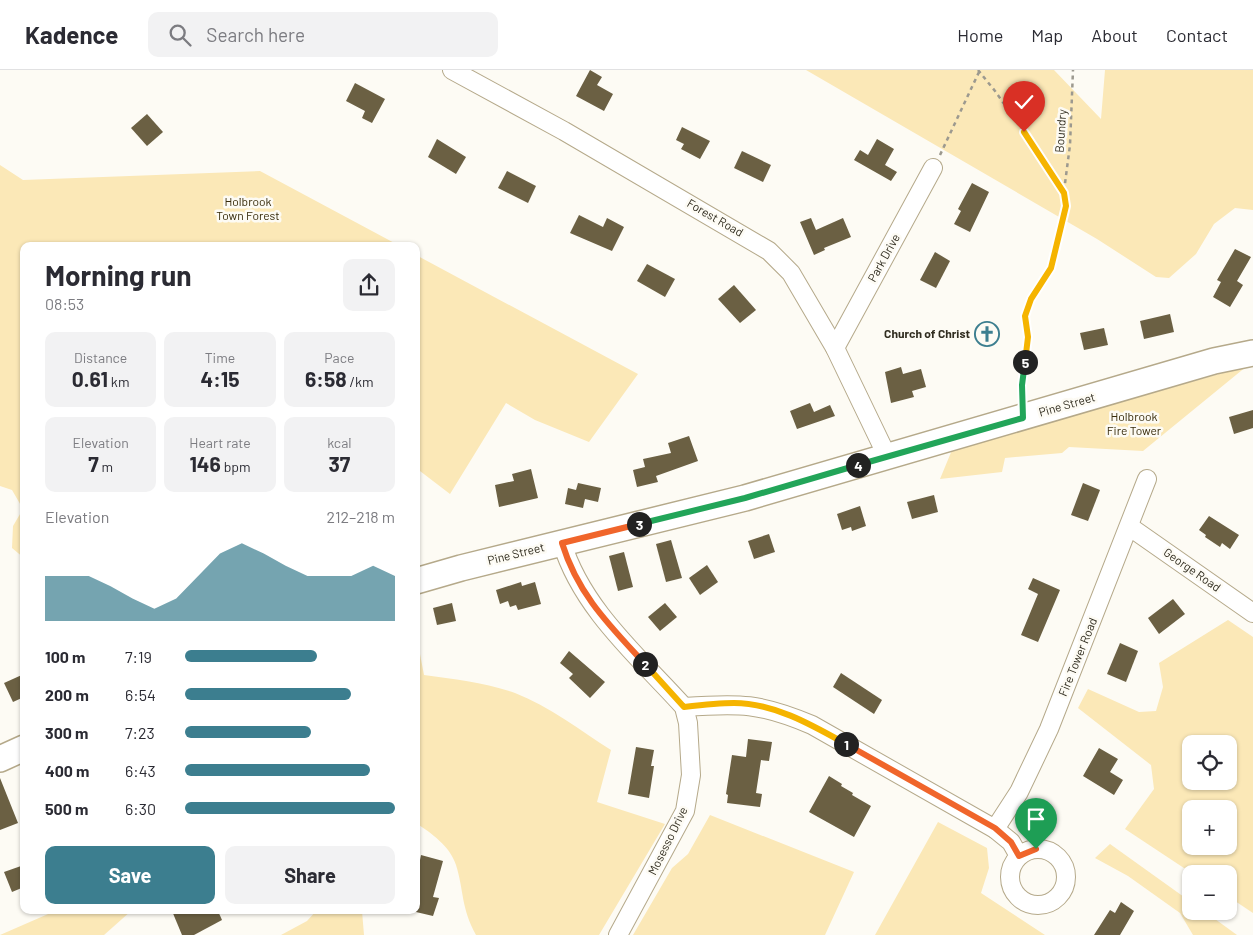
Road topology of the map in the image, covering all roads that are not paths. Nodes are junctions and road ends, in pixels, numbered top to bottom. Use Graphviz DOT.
graph roads {
  1 [pos="452,70"];
  2 [pos="933,168"];
  3 [pos="834,348"];
  4 [pos="1253,353"];
  5 [pos="886,456"];
  6 [pos="1147,480"];
  7 [pos="1130,527"];
  8 [pos="562,543"];
  9 [pos="420,580"];
  10 [pos="1253,613"];
  11 [pos="684,707"];
  12 [pos="20,750"];
  13 [pos="0,759"];
  14 [pos="995,828"];
  15 [pos="1019,856"];
  16 [pos="618,935"];
  1 -- 3 [label="street, Forest Road"];
  2 -- 3 [label="street, Park Drive"];
  3 -- 5 [label="street, Forest Road"];
  4 -- 5 [label="main road, Pine Street"];
  5 -- 8 [label="main road, Pine Street"];
  6 -- 7 [label="street, Fire Tower Road"];
  7 -- 10 [label="street, George Road"];
  7 -- 14 [label="street, Fire Tower Road"];
  8 -- 9 [label="main road, Pine Street"];
  8 -- 11 [label="street"];
  11 -- 14 [label="street"];
  11 -- 16 [label="street, Mosesso Drive"];
  12 -- 13 [label="main road"];
  14 -- 15 [label="street"];
}
